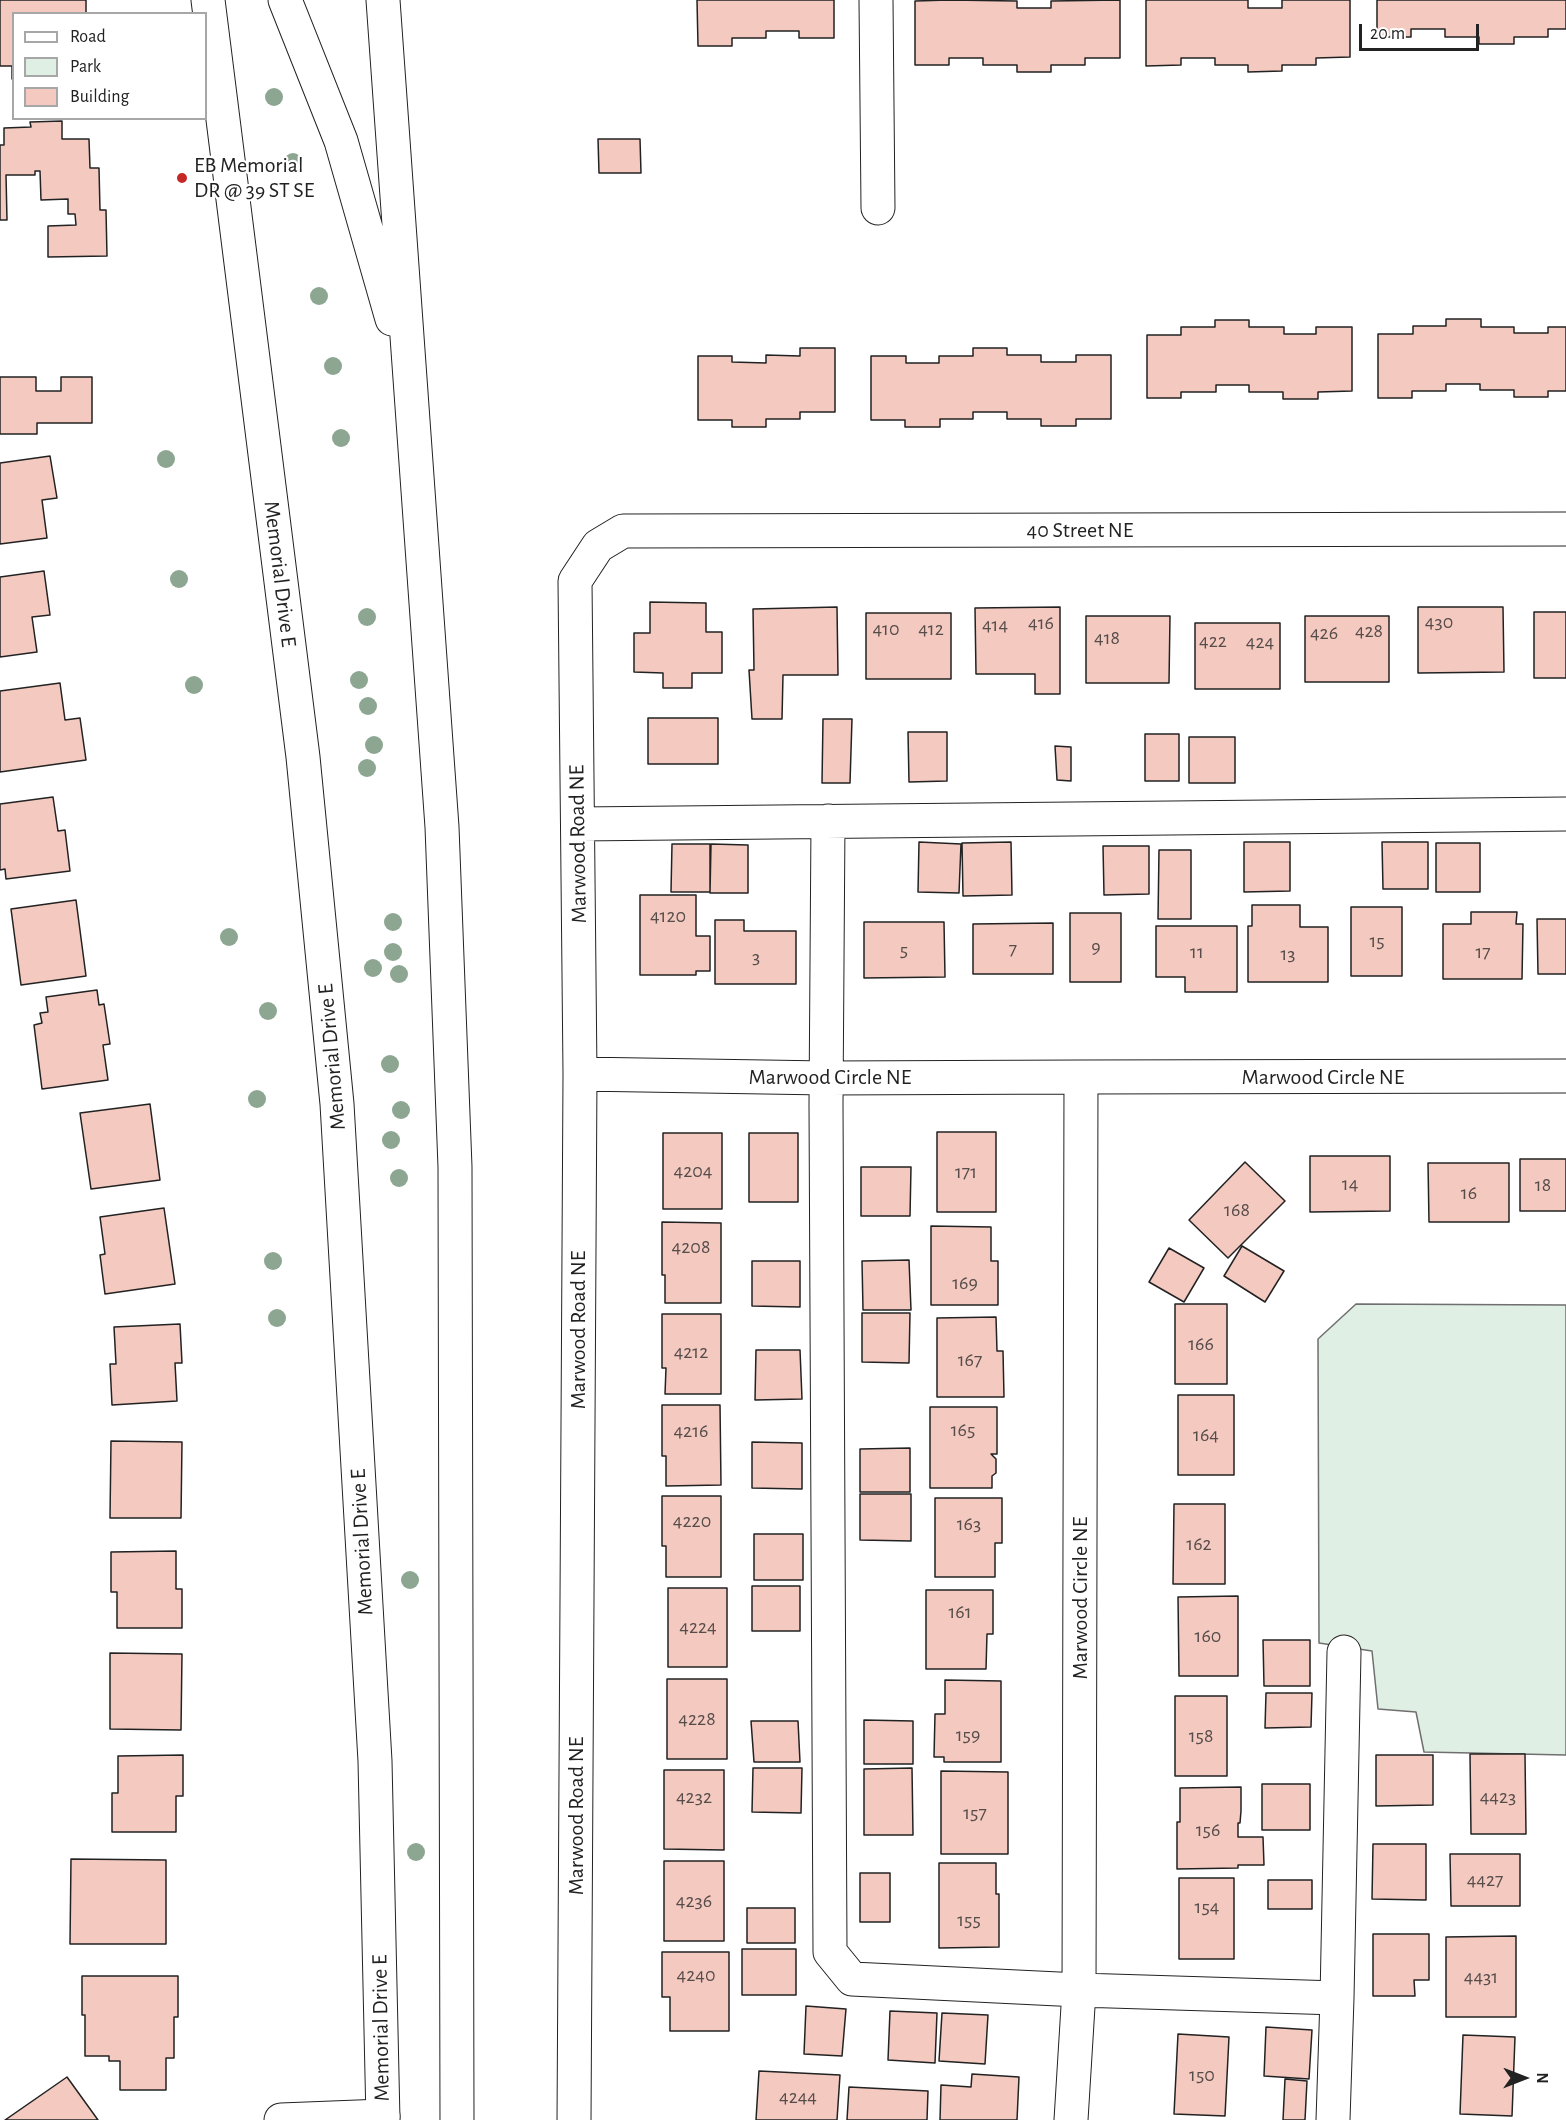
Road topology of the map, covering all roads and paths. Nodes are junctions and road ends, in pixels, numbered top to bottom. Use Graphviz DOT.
graph roads {
  1 [pos="208,0"];
  2 [pos="285,0"];
  3 [pos="383,0"];
  4 [pos="876,0"];
  5 [pos="878,208"];
  6 [pos="411,384"];
  7 [pos="1566,529"];
  8 [pos="598,546"];
  9 [pos="1566,814"];
  10 [pos="828,821"];
  11 [pos="578,824"];
  12 [pos="580,1074"];
  13 [pos="1566,1076"];
  14 [pos="1081,1077"];
  15 [pos="826,1078"];
  16 [pos="1344,1652"];
  17 [pos="1079,1990"];
  18 [pos="1337,1998"];
  19 [pos="383,2118"];
  20 [pos="281,2120"];
  21 [pos="457,2120"];
  22 [pos="574,2120"];
  23 [pos="1071,2120"];
  24 [pos="1333,2120"];
  1 -- 19 [label="main road, Memorial Drive E"];
  2 -- 6 [label="main road"];
  3 -- 6 [label="main road"];
  4 -- 5 [label="main road"];
  6 -- 21 [label="main road"];
  7 -- 8 [label="main road, 40 Street NE"];
  8 -- 11 [label="main road, Marwood Road NE"];
  9 -- 10 [label="main road"];
  10 -- 11 [label="main road"];
  10 -- 15 [label="main road"];
  11 -- 12 [label="main road, Marwood Road NE"];
  12 -- 15 [label="main road, Marwood Circle NE"];
  12 -- 22 [label="main road, Marwood Road NE"];
  13 -- 14 [label="main road, Marwood Circle NE"];
  14 -- 15 [label="main road, Marwood Circle NE"];
  14 -- 17 [label="main road, Marwood Circle NE"];
  15 -- 17 [label="main road"];
  16 -- 18 [label="main road"];
  17 -- 18 [label="main road"];
  17 -- 23 [label="main road, Marwood Circle NE"];
  18 -- 24 [label="main road"];
  19 -- 20 [label="main road"];
}
